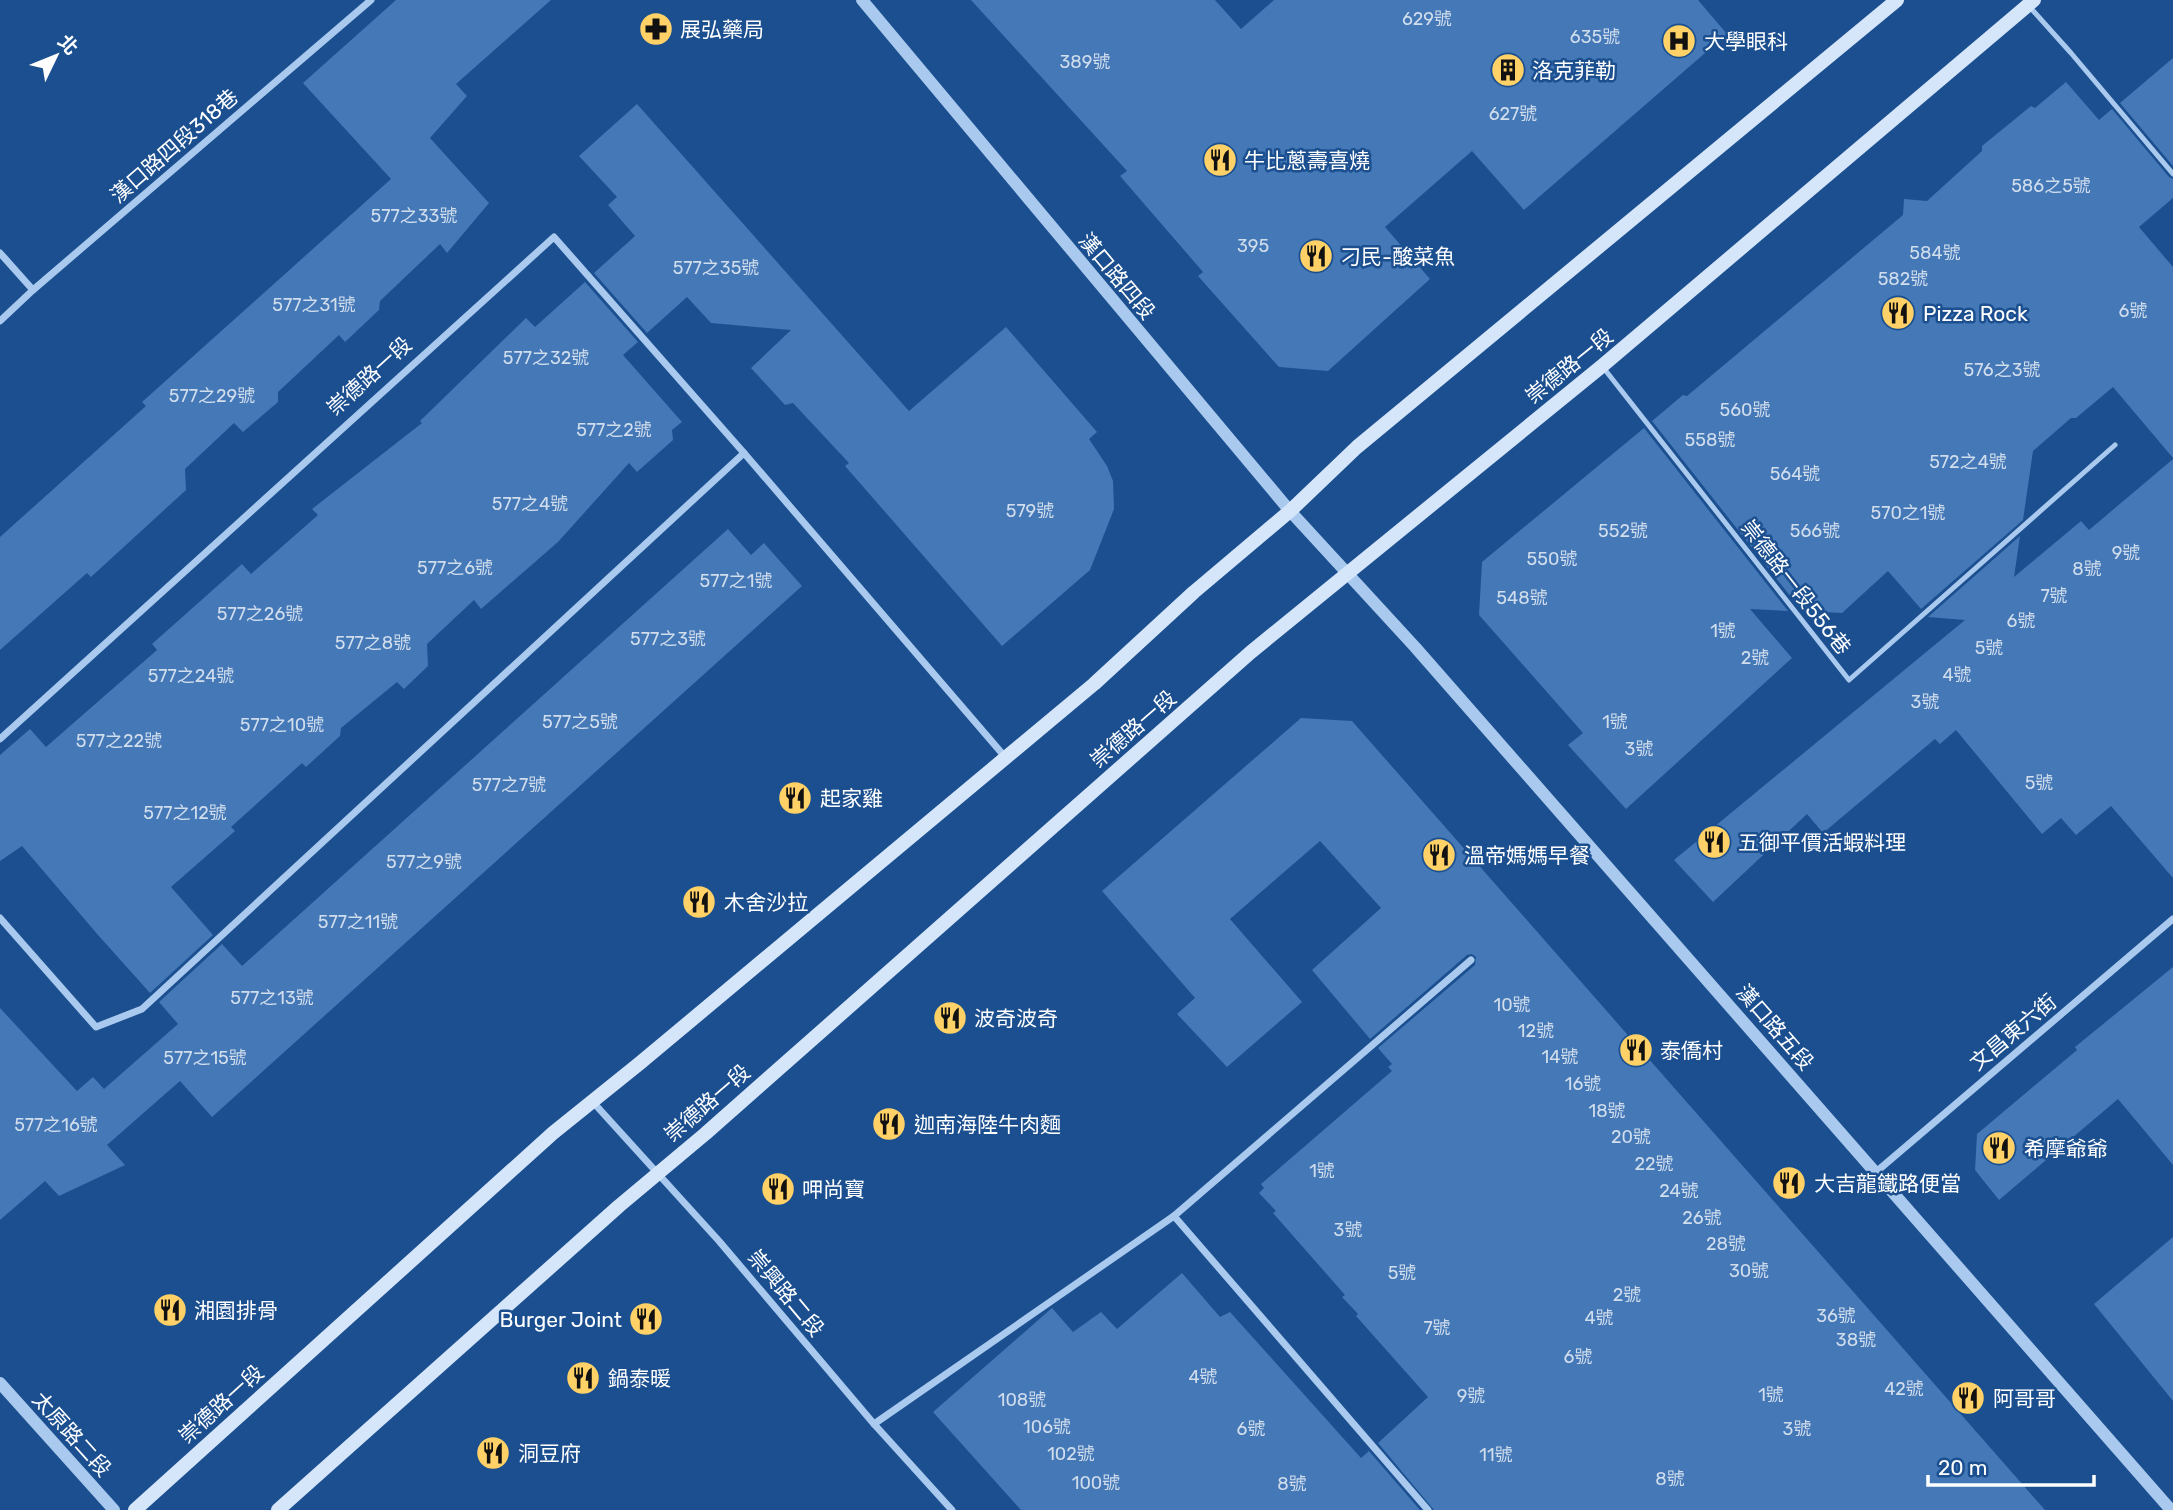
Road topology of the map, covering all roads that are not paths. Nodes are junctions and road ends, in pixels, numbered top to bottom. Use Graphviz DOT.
graph roads {
  1 [pos="372,0"];
  2 [pos="862,0"];
  3 [pos="1897,0"];
  4 [pos="2031,3"];
  5 [pos="2173,174"];
  6 [pos="0,253"];
  7 [pos="33,290"];
  8 [pos="0,321"];
  9 [pos="1602,366"];
  10 [pos="2115,445"];
  11 [pos="744,453"];
  12 [pos="1290,511"];
  13 [pos="1348,573"];
  14 [pos="0,739"];
  15 [pos="1006,758"];
  16 [pos="0,918"];
  17 [pos="2173,919"];
  18 [pos="1471,960"];
  19 [pos="592,1101"];
  20 [pos="1876,1171"];
  21 [pos="657,1174"];
  22 [pos="1174,1216"];
  23 [pos="0,1383"];
  24 [pos="874,1424"];
  25 [pos="114,1510"];
  26 [pos="135,1510"];
  27 [pos="278,1510"];
  28 [pos="952,1510"];
  29 [pos="1428,1510"];
  30 [pos="2171,1510"];
  1 -- 7 [label="street, 漢口路四段318巷"];
  2 -- 12 [label="street, 漢口路四段"];
  3 -- 12 [label="main road, 崇德路一段"];
  4 -- 5 [label="lane"];
  4 -- 9 [label="main road, 崇德路一段"];
  6 -- 7 [label="street"];
  7 -- 8 [label="street, 漢口路四段318巷"];
  9 -- 10 [label="lane, 崇德路一段556巷"];
  9 -- 13 [label="main road, 崇德路一段"];
  11 -- 14 [label="street, 崇德路一段"];
  11 -- 15 [label="street, 崇德路一段"];
  11 -- 16 [label="street"];
  12 -- 13 [label="street, 漢口路四段"];
  12 -- 15 [label="main road, 崇德路一段"];
  13 -- 20 [label="street, 漢口路五段"];
  13 -- 21 [label="main road, 崇德路一段"];
  15 -- 19 [label="main road, 崇德路一段"];
  17 -- 20 [label="street, 文昌東六街"];
  18 -- 22 [label="street"];
  19 -- 21 [label="street, 崇興路二段"];
  19 -- 26 [label="main road, 崇德路一段"];
  20 -- 30 [label="street, 漢口路五段"];
  21 -- 24 [label="street, 崇興路二段"];
  21 -- 27 [label="main road, 崇德路一段"];
  22 -- 24 [label="street"];
  22 -- 29 [label="street"];
  23 -- 25 [label="street, 太原路二段"];
  24 -- 28 [label="street, 崇興路二段"];
}
